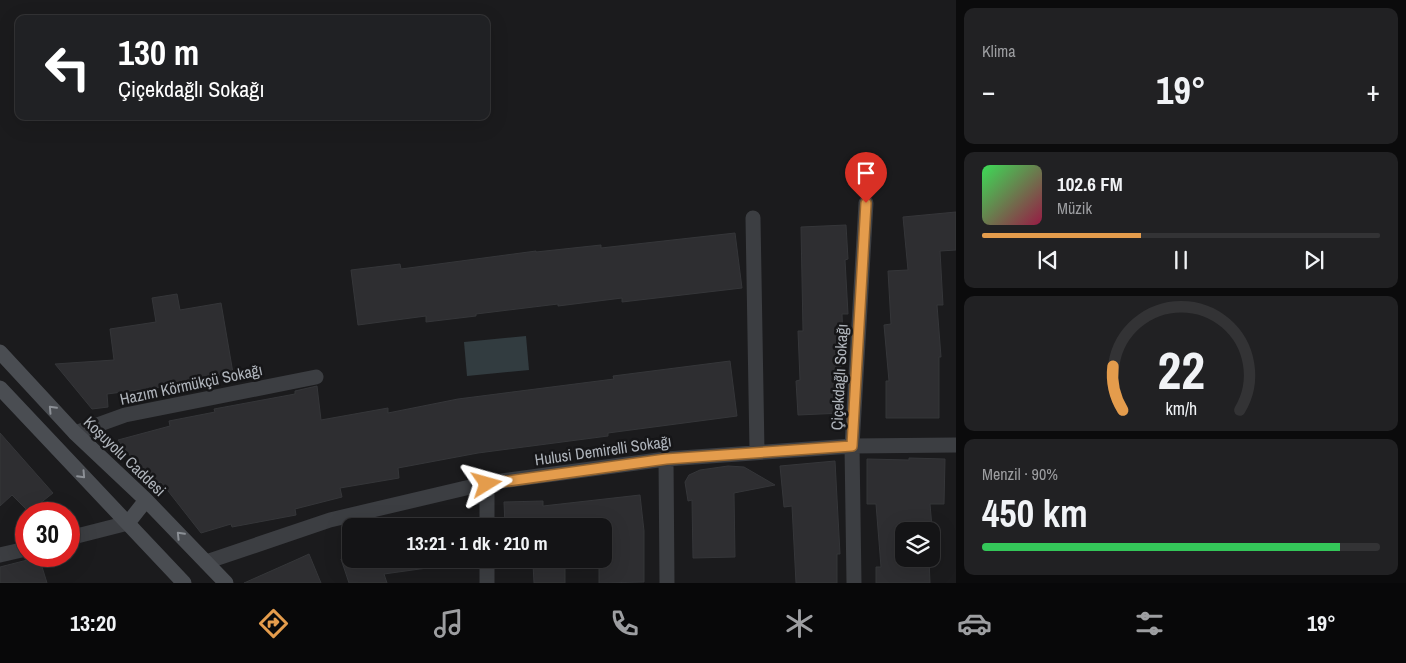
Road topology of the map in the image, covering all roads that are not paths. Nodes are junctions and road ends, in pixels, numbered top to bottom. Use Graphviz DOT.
graph roads {
  1 [pos="866,203"];
  2 [pos="754,218"];
  3 [pos="0,352"];
  4 [pos="316,377"];
  5 [pos="0,388"];
  6 [pos="75,432"];
  7 [pos="956,445"];
  8 [pos="852,446"];
  9 [pos="757,451"];
  10 [pos="666,459"];
  11 [pos="487,484"];
  12 [pos="146,500"];
  13 [pos="487,518"];
  14 [pos="128,523"];
  15 [pos="80,535"];
  16 [pos="15,552"];
  17 [pos="0,555"];
  18 [pos="206,562"];
  19 [pos="487,568"];
  20 [pos="184,583"];
  21 [pos="226,583"];
  22 [pos="487,583"];
  23 [pos="667,583"];
  24 [pos="854,583"];
  1 -- 8 [label="street, Çiçekdağlı Sokağı"];
  2 -- 9 [label="street"];
  6 -- 3 [label="street, Koşuyolu Caddesi, one-way"];
  4 -- 6 [label="street, Hazım Körmükçü Sokağı"];
  5 -- 14 [label="street, one-way"];
  6 -- 12 [label="street, Koşuyolu Caddesi"];
  7 -- 8 [label="street, Hulusi Demirelli Sokağı"];
  8 -- 9 [label="street, Hulusi Demirelli Sokağı"];
  8 -- 24 [label="street, Çiçekdağlı Sokağı"];
  9 -- 10 [label="street, Hulusi Demirelli Sokağı"];
  10 -- 11 [label="street, Hulusi Demirelli Sokağı"];
  10 -- 23 [label="street"];
  11 -- 13 [label="street"];
  11 -- 18 [label="street, Hulusi Demirelli Sokağı"];
  12 -- 14 [label="street"];
  18 -- 12 [label="street, Koşuyolu Caddesi, one-way"];
  14 -- 15 [label="street"];
  14 -- 20 [label="street"];
  16 -- 17 [label="street"];
  18 -- 21 [label="street, Koşuyolu Caddesi"];
  19 -- 22 [label="street"];
}
